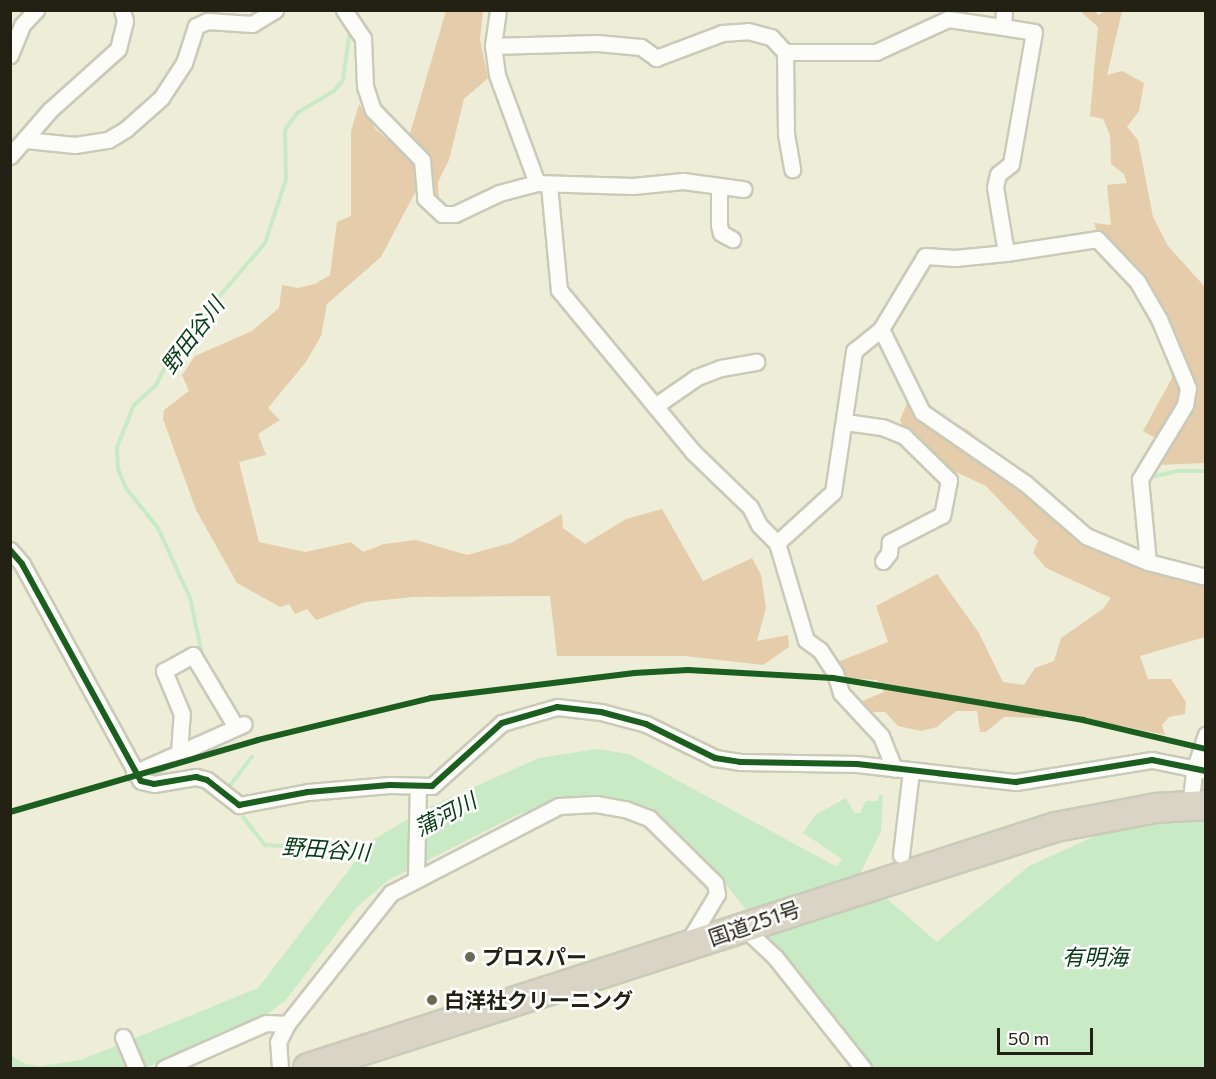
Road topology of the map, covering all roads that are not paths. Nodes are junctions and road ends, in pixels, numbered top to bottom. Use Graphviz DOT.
graph roads {
  1 [pos="36,10"];
  2 [pos="122,10"];
  3 [pos="275,10"];
  4 [pos="344,10"];
  5 [pos="498,10"];
  6 [pos="1004,10"];
  7 [pos="1003,27"];
  8 [pos="493,46"];
  9 [pos="785,52"];
  10 [pos="10,55"];
  11 [pos="26,140"];
  12 [pos="10,156"];
  13 [pos="792,169"];
  14 [pos="543,184"];
  15 [pos="719,186"];
  16 [pos="743,189"];
  17 [pos="732,239"];
  18 [pos="1006,253"];
  19 [pos="881,329"];
  20 [pos="756,362"];
  21 [pos="655,406"];
  22 [pos="845,422"];
  23 [pos="777,543"];
  24 [pos="10,550"];
  25 [pos="883,561"];
  26 [pos="1148,562"];
  27 [pos="1206,577"];
  28 [pos="1205,738"];
  29 [pos="179,753"];
  30 [pos="894,769"];
  31 [pos="1201,770"];
  32 [pos="911,771"];
  33 [pos="135,773"];
  34 [pos="418,786"];
  35 [pos="1197,806"];
  36 [pos="897,866"];
  37 [pos="416,871"];
  38 [pos="745,926"];
  39 [pos="686,946"];
  40 [pos="287,1024"];
  41 [pos="124,1039"];
  42 [pos="136,1068"];
  43 [pos="164,1068"];
  44 [pos="280,1068"];
  45 [pos="308,1068"];
  46 [pos="863,1068"];
  1 -- 10 [label="street"];
  2 -- 11 [label="street"];
  3 -- 11 [label="street"];
  4 -- 14 [label="street"];
  5 -- 8 [label="street"];
  6 -- 7 [label="street"];
  7 -- 9 [label="street"];
  7 -- 18 [label="street"];
  8 -- 9 [label="street"];
  8 -- 14 [label="street"];
  9 -- 13 [label="street"];
  11 -- 12 [label="street"];
  14 -- 15 [label="street"];
  14 -- 21 [label="street"];
  15 -- 16 [label="street"];
  15 -- 17 [label="street"];
  18 -- 19 [label="street"];
  18 -- 26 [label="street"];
  19 -- 22 [label="street"];
  19 -- 26 [label="street"];
  20 -- 21 [label="street"];
  21 -- 23 [label="street"];
  22 -- 23 [label="street"];
  22 -- 25 [label="street"];
  23 -- 30 [label="street"];
  24 -- 33 [label="street"];
  26 -- 27 [label="street"];
  28 -- 31 [label="street"];
  29 -- 29 [label="street"];
  29 -- 33 [label="street"];
  30 -- 32 [label="street"];
  30 -- 34 [label="street"];
  31 -- 32 [label="street"];
  31 -- 35 [label="street"];
  32 -- 36 [label="street"];
  33 -- 34 [label="street"];
  34 -- 37 [label="street"];
  35 -- 36 [label="highway, 国道251号"];
  36 -- 38 [label="highway, 国道251号"];
  37 -- 39 [label="street"];
  37 -- 40 [label="street"];
  38 -- 39 [label="highway, 国道251号"];
  38 -- 46 [label="street"];
  39 -- 45 [label="highway, 国道251号"];
  40 -- 43 [label="street"];
  40 -- 44 [label="street"];
  41 -- 42 [label="street"];
}
